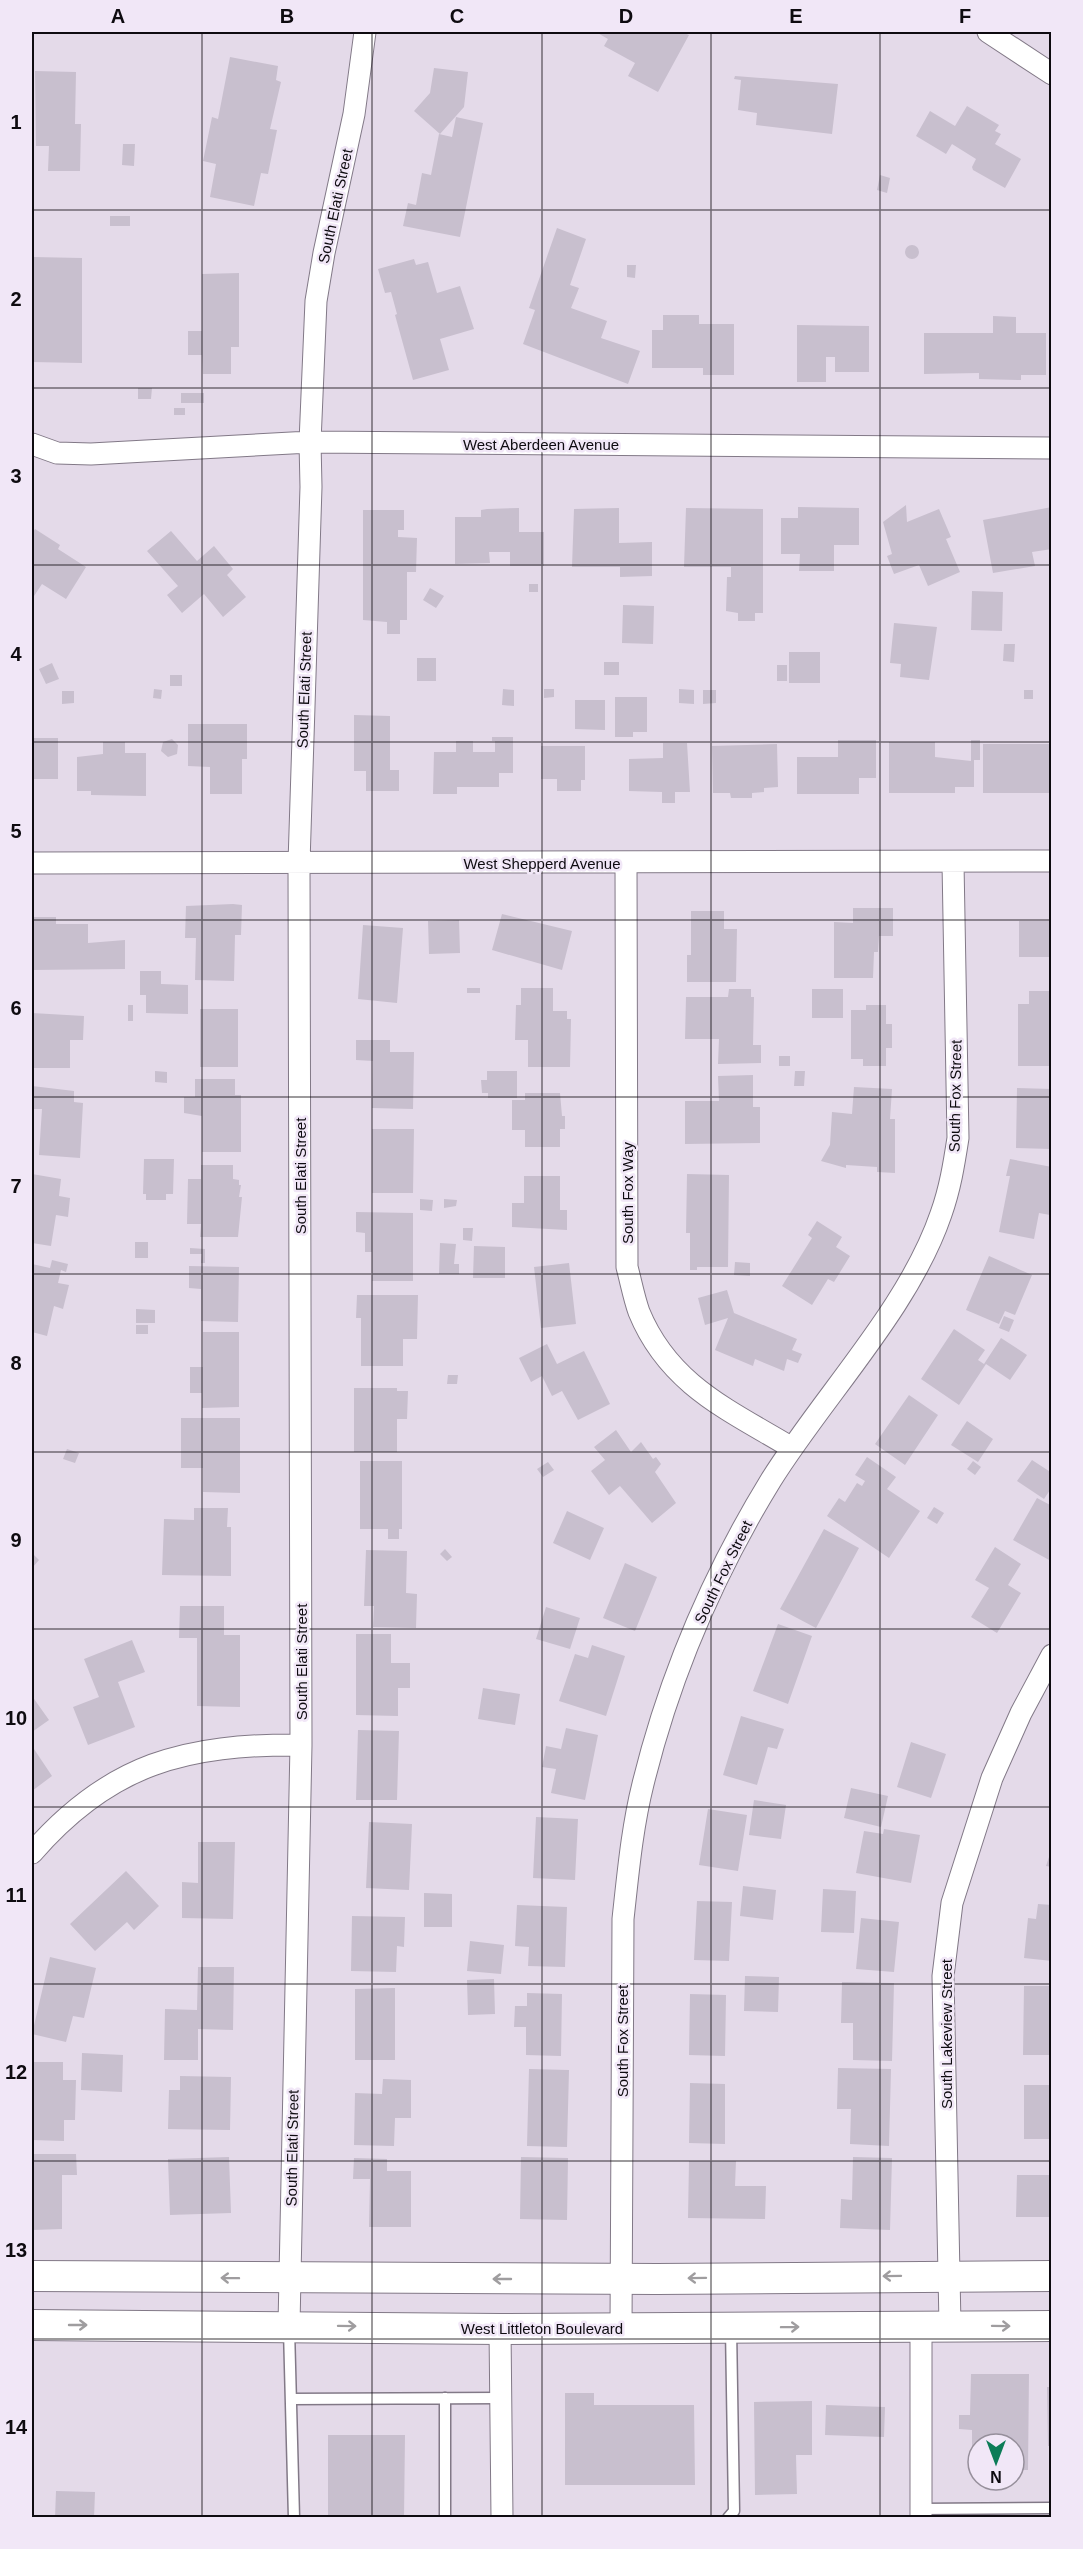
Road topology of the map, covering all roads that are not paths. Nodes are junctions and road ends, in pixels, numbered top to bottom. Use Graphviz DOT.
graph roads {
  1 [pos="365,32"];
  2 [pos="988,32"];
  3 [pos="1052,74"];
  4 [pos="310,442"];
  5 [pos="32,444"];
  6 [pos="1052,448"];
  7 [pos="1052,861"];
  8 [pos="626,862"];
  9 [pos="32,863"];
  10 [pos="299,863"];
  11 [pos="953,863"];
  12 [pos="792,1448"];
  13 [pos="1052,1655"];
  14 [pos="301,1744"];
  15 [pos="32,1853"];
  16 [pos="32,2276"];
  17 [pos="950,2276"];
  18 [pos="1052,2276"];
  19 [pos="289,2278"];
  20 [pos="621,2278"];
  21 [pos="32,2325"];
  22 [pos="289,2325"];
  23 [pos="921,2325"];
  24 [pos="950,2325"];
  25 [pos="1052,2326"];
  26 [pos="731,2327"];
  27 [pos="500,2329"];
  28 [pos="621,2329"];
  29 [pos="445,2398"];
  30 [pos="501,2398"];
  31 [pos="291,2400"];
  32 [pos="1052,2508"];
  33 [pos="921,2513"];
  34 [pos="294,2517"];
  35 [pos="445,2517"];
  36 [pos="502,2517"];
  37 [pos="728,2517"];
  1 -- 4 [label="street, South Elati Street"];
  2 -- 3 [label="street"];
  4 -- 5 [label="street, West Aberdeen Avenue"];
  4 -- 6 [label="street, West Aberdeen Avenue"];
  4 -- 10 [label="street, South Elati Street"];
  7 -- 11 [label="street, West Shepperd Avenue"];
  8 -- 10 [label="street, West Shepperd Avenue"];
  8 -- 11 [label="street, West Shepperd Avenue"];
  8 -- 12 [label="street, South Fox Way"];
  9 -- 10 [label="street, West Shepperd Avenue"];
  10 -- 14 [label="street, South Elati Street"];
  11 -- 12 [label="street, South Fox Street"];
  12 -- 20 [label="street, South Fox Street"];
  13 -- 17 [label="street, South Lakeview Street"];
  14 -- 15 [label="street"];
  14 -- 19 [label="street, South Elati Street"];
  19 -- 16 [label="main road, one-way"];
  17 -- 18 [label="main road"];
  17 -- 20 [label="main road, one-way"];
  17 -- 24 [label="street, South Lakeview Street"];
  20 -- 19 [label="main road, one-way"];
  19 -- 22 [label="street, South Elati Street"];
  20 -- 28 [label="street, South Fox Street"];
  21 -- 22 [label="main road, West Littleton Boulevard, one-way"];
  22 -- 27 [label="main road, West Littleton Boulevard, one-way"];
  22 -- 31 [label="lane"];
  23 -- 24 [label="main road, West Littleton Boulevard"];
  26 -- 23 [label="main road, West Littleton Boulevard, one-way"];
  23 -- 33 [label="street"];
  24 -- 25 [label="main road, West Littleton Boulevard, one-way"];
  26 -- 28 [label="main road, West Littleton Boulevard"];
  26 -- 37 [label="lane"];
  27 -- 28 [label="main road, West Littleton Boulevard"];
  27 -- 30 [label="street"];
  29 -- 30 [label="lane"];
  29 -- 31 [label="lane"];
  29 -- 35 [label="lane"];
  30 -- 36 [label="street"];
  31 -- 34 [label="lane"];
  32 -- 33 [label="lane"];
}
